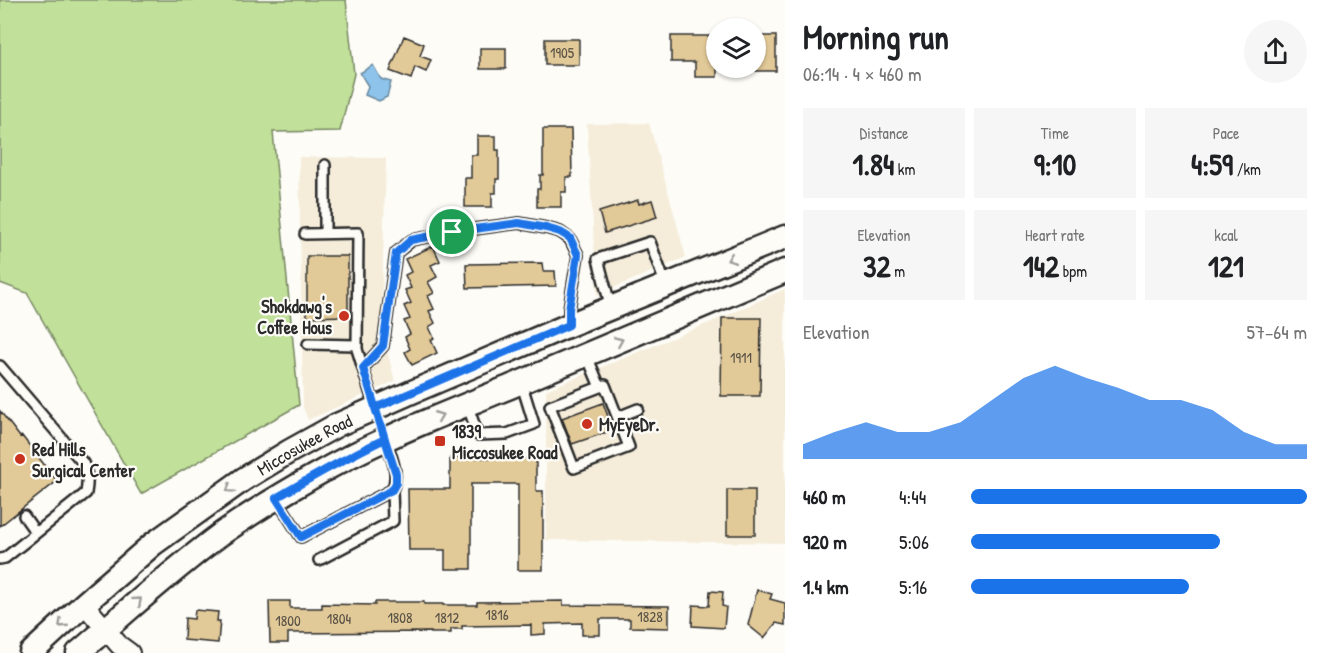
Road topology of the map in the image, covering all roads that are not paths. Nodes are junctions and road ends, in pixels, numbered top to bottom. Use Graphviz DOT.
graph roads {
  1 [pos="325,165"];
  2 [pos="325,233"];
  3 [pos="305,234"];
  4 [pos="785,237"];
  5 [pos="784,273"];
  6 [pos="666,286"];
  7 [pos="611,308"];
  8 [pos="569,325"];
  9 [pos="308,344"];
  10 [pos="357,345"];
  11 [pos="587,355"];
  12 [pos="0,366"];
  13 [pos="363,368"];
  14 [pos="521,382"];
  15 [pos="600,387"];
  16 [pos="466,404"];
  17 [pos="375,408"];
  18 [pos="638,409"];
  19 [pos="618,417"];
  20 [pos="385,439"];
  21 [pos="392,490"];
  22 [pos="276,498"];
  23 [pos="24,516"];
  24 [pos="36,533"];
  25 [pos="0,559"];
  26 [pos="319,560"];
  27 [pos="84,604"];
  28 [pos="106,629"];
  29 [pos="31,653"];
  30 [pos="78,653"];
  31 [pos="130,653"];
  1 -- 2 [label="lane"];
  2 -- 3 [label="lane"];
  2 -- 10 [label="lane"];
  4 -- 6 [label="street, Miccosukee Road, one-way"];
  11 -- 5 [label="street, Miccosukee Road, one-way"];
  6 -- 7 [label="street, Miccosukee Road"];
  6 -- 7 [label="lane"];
  7 -- 8 [label="street, Miccosukee Road"];
  8 -- 13 [label="lane"];
  8 -- 17 [label="street, Miccosukee Road"];
  9 -- 10 [label="lane"];
  10 -- 13 [label="lane"];
  11 -- 14 [label="street, Miccosukee Road"];
  11 -- 15 [label="lane"];
  12 -- 24 [label="lane"];
  13 -- 17 [label="lane"];
  14 -- 16 [label="street, Miccosukee Road"];
  14 -- 16 [label="lane"];
  15 -- 19 [label="lane"];
  15 -- 19 [label="lane"];
  20 -- 16 [label="street, Miccosukee Road, one-way"];
  17 -- 20 [label="street"];
  17 -- 27 [label="street, Miccosukee Road, one-way"];
  18 -- 19 [label="lane"];
  20 -- 21 [label="lane"];
  20 -- 22 [label="street, Miccosukee Road"];
  21 -- 22 [label="lane"];
  21 -- 26 [label="lane"];
  28 -- 22 [label="street, Miccosukee Road, one-way"];
  23 -- 24 [label="lane"];
  24 -- 25 [label="lane"];
  27 -- 28 [label="street"];
  27 -- 29 [label="street, Miccosukee Road, one-way"];
  28 -- 30 [label="street, Miccosukee Road"];
  28 -- 31 [label="street"];
}
